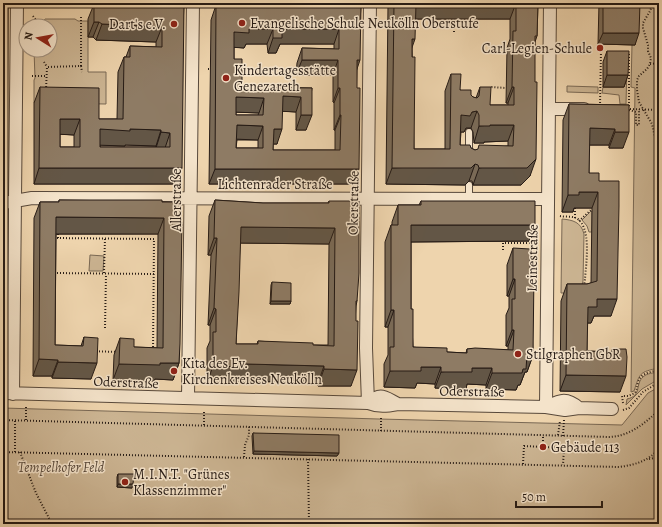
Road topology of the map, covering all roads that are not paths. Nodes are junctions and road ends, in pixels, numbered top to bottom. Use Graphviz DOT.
graph roads {
  1 [pos="17,3"];
  2 [pos="193,3"];
  3 [pos="370,3"];
  4 [pos="550,3"];
  5 [pos="549,109"];
  6 [pos="600,109"];
  7 [pos="469,132"];
  8 [pos="469,162"];
  9 [pos="469,184"];
  10 [pos="190,198"];
  11 [pos="368,199"];
  12 [pos="469,199"];
  13 [pos="548,199"];
  14 [pos="9,202"];
  15 [pos="8,393"];
  16 [pos="188,398"];
  17 [pos="368,403"];
  18 [pos="546,407"];
  19 [pos="612,409"];
  1 -- 14 [label="street"];
  2 -- 10 [label="street, Allerstraße"];
  3 -- 11 [label="street, Okerstraße"];
  4 -- 5 [label="street, Leinestraße"];
  5 -- 6 [label="street"];
  5 -- 13 [label="street, Leinestraße"];
  7 -- 8 [label="lane"];
  9 -- 12 [label="lane"];
  10 -- 11 [label="street, Lichtenrader Straße"];
  10 -- 14 [label="street, Lichtenrader Straße"];
  10 -- 16 [label="street, Allerstraße"];
  11 -- 12 [label="street, Lichtenrader Straße"];
  11 -- 17 [label="street, Okerstraße"];
  12 -- 13 [label="street, Lichtenrader Straße"];
  13 -- 18 [label="street, Leinestraße"];
  14 -- 15 [label="street"];
  15 -- 16 [label="street, Oderstraße"];
  16 -- 17 [label="street, Oderstraße"];
  17 -- 18 [label="street, Oderstraße"];
  18 -- 19 [label="street, Oderstraße"];
}
